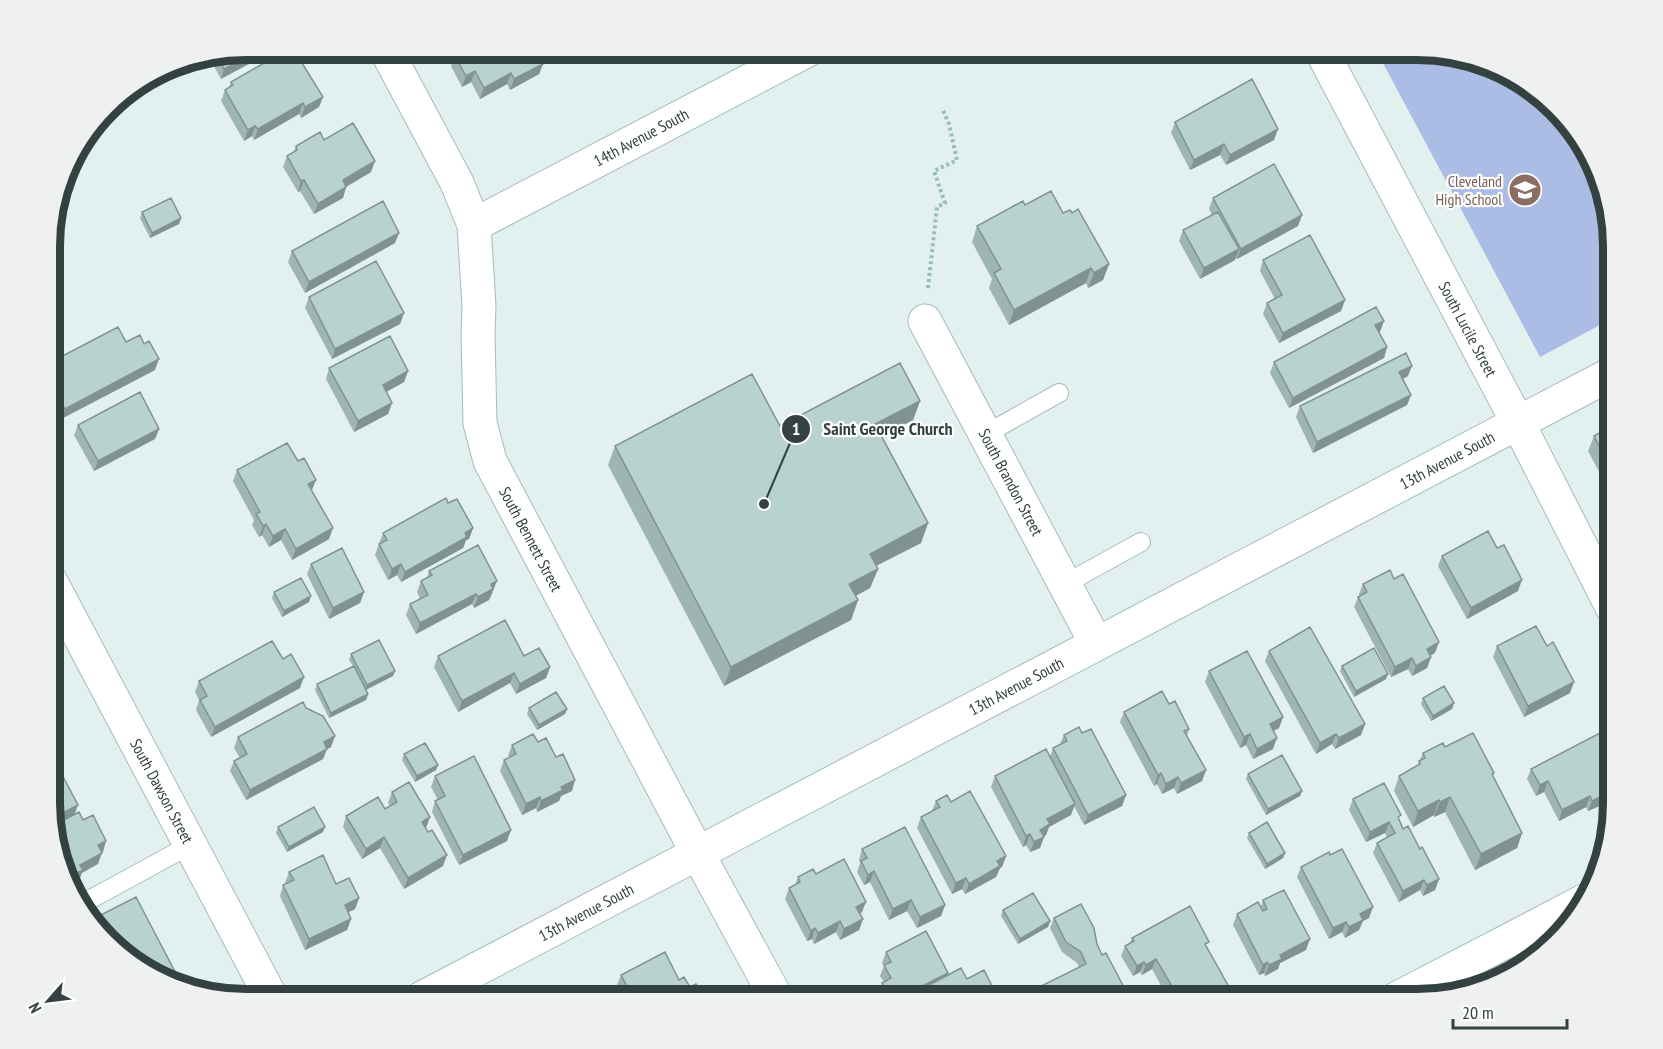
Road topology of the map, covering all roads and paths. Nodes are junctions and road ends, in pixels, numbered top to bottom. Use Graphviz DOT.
graph roads {
  1 [pos="391,60"];
  2 [pos="789,60"];
  3 [pos="1326,60"];
  4 [pos="942,108"];
  5 [pos="474,225"];
  6 [pos="931,254"];
  7 [pos="926,321"];
  8 [pos="1603,378"];
  9 [pos="1059,393"];
  10 [pos="1518,423"];
  11 [pos="986,434"];
  12 [pos="1141,542"];
  13 [pos="1065,584"];
  14 [pos="1603,589"];
  15 [pos="60,599"];
  16 [pos="1096,643"];
  17 [pos="190,845"];
  18 [pos="698,854"];
  19 [pos="88,900"];
  20 [pos="1570,908"];
  21 [pos="267,989"];
  22 [pos="439,989"];
  23 [pos="772,989"];
  24 [pos="1415,989"];
  1 -- 5 [label="street, South Bennett Street"];
  2 -- 5 [label="street, 14th Avenue South"];
  3 -- 10 [label="street, South Lucile Street"];
  4 -- 6 [label="path"];
  5 -- 18 [label="street, South Bennett Street"];
  7 -- 11 [label="street, South Brandon Street"];
  8 -- 10 [label="street, 13th Avenue South"];
  9 -- 11 [label="lane"];
  10 -- 14 [label="street, South Lucile Street"];
  10 -- 16 [label="street, 13th Avenue South"];
  11 -- 13 [label="street, South Brandon Street"];
  12 -- 13 [label="lane"];
  13 -- 16 [label="street, South Brandon Street"];
  15 -- 17 [label="street, South Dawson Street"];
  16 -- 18 [label="street, 13th Avenue South"];
  17 -- 19 [label="lane"];
  17 -- 21 [label="street, South Dawson Street"];
  18 -- 22 [label="street, 13th Avenue South"];
  18 -- 23 [label="street, South Bennett Street"];
  20 -- 24 [label="street"];
}
